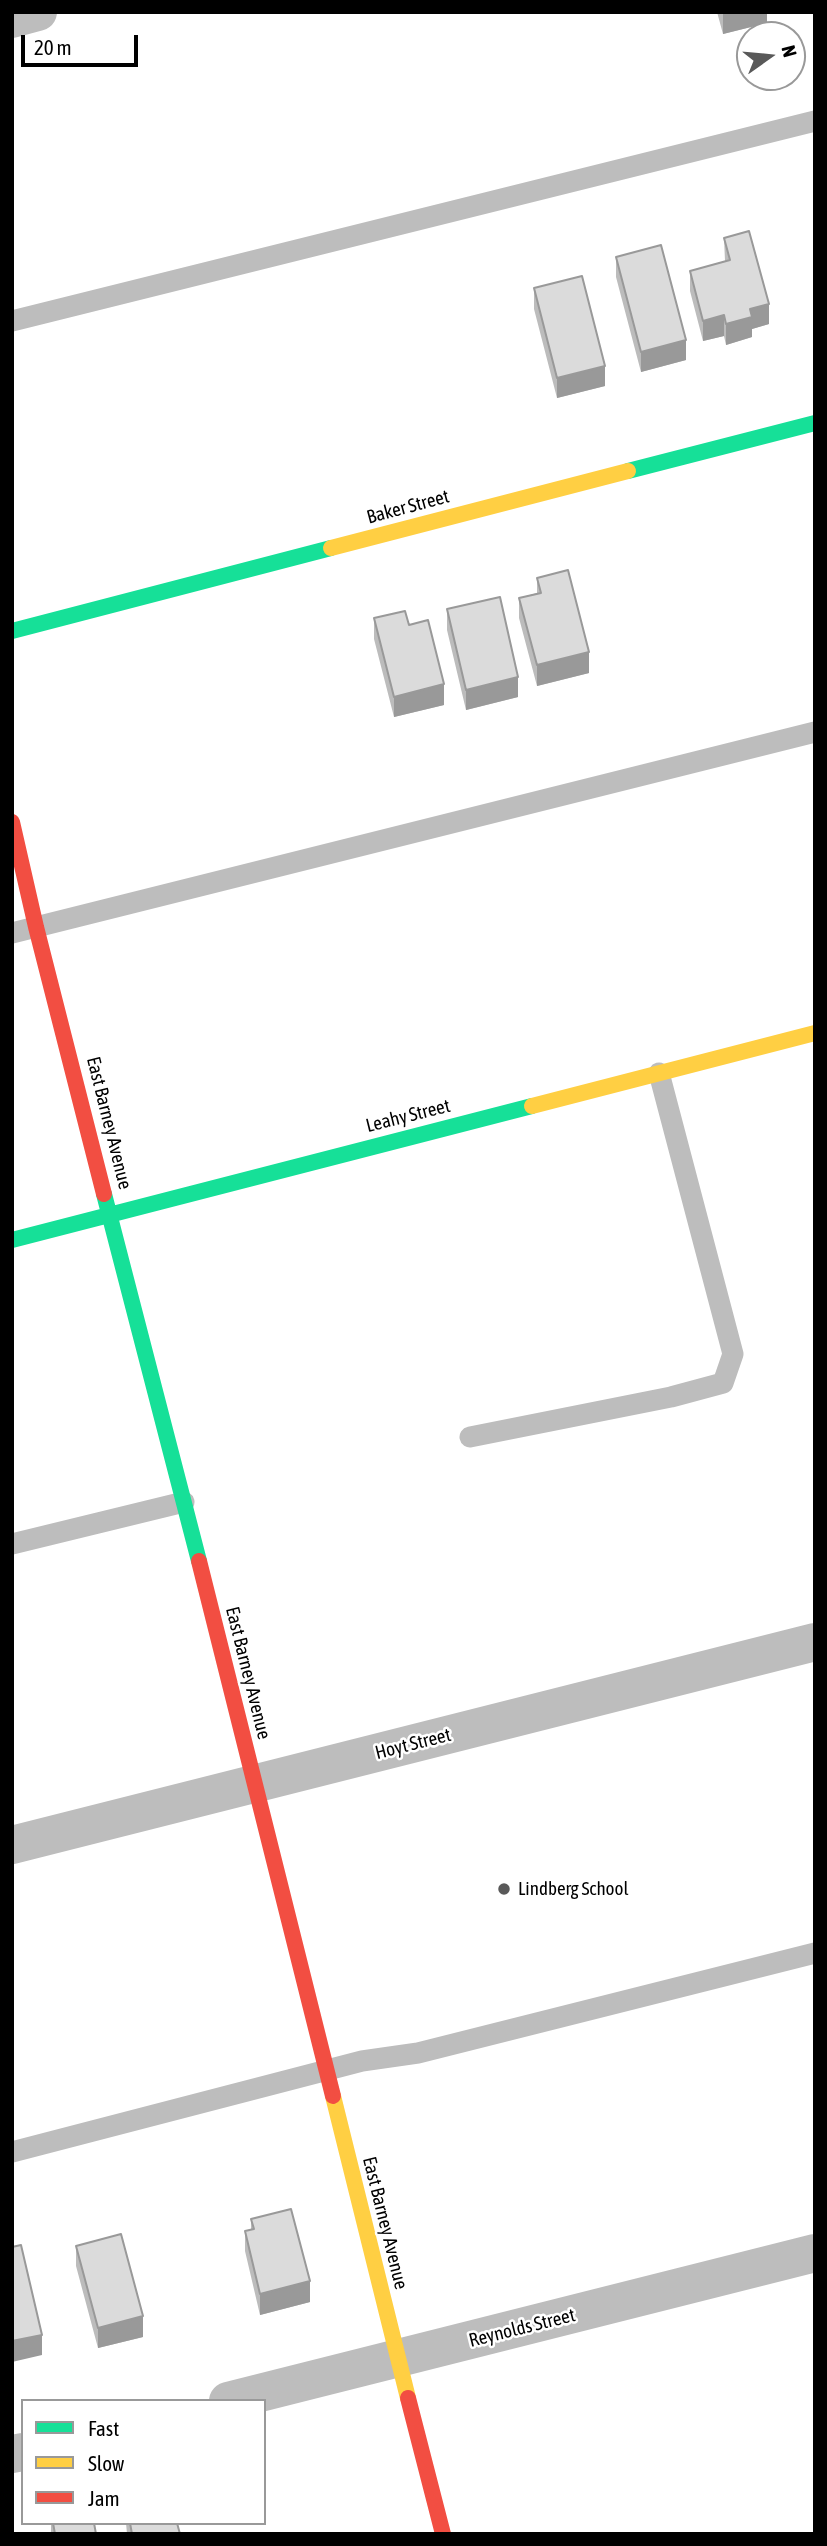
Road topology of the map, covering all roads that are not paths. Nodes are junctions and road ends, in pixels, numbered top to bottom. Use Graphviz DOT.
graph roads {
  1 [pos="38,12"];
  2 [pos="12,19"];
  3 [pos="815,121"];
  4 [pos="12,321"];
  5 [pos="815,423"];
  6 [pos="12,631"];
  7 [pos="815,732"];
  8 [pos="12,822"];
  9 [pos="36,927"];
  10 [pos="12,933"];
  11 [pos="815,1033"];
  12 [pos="659,1073"];
  13 [pos="110,1214"];
  14 [pos="12,1240"];
  15 [pos="470,1437"];
  16 [pos="184,1502"];
  17 [pos="12,1544"];
  18 [pos="815,1642"];
  19 [pos="256,1784"];
  20 [pos="12,1846"];
  21 [pos="815,1952"];
  22 [pos="326,2072"];
  23 [pos="12,2152"];
  24 [pos="815,2253"];
  25 [pos="397,2359"];
  26 [pos="236,2399"];
  27 [pos="443,2534"];
  1 -- 2 [label="street"];
  3 -- 4 [label="lane"];
  5 -- 6 [label="street, Baker Street"];
  7 -- 9 [label="lane"];
  8 -- 9 [label="street, East Barney Avenue"];
  9 -- 10 [label="lane"];
  9 -- 13 [label="street, East Barney Avenue"];
  11 -- 12 [label="street, Leahy Street"];
  12 -- 13 [label="street, Leahy Street"];
  12 -- 15 [label="lane"];
  13 -- 14 [label="street, Leahy Street"];
  13 -- 16 [label="street, East Barney Avenue"];
  16 -- 17 [label="lane"];
  16 -- 19 [label="street, East Barney Avenue"];
  18 -- 19 [label="street, Hoyt Street"];
  19 -- 20 [label="street, Hoyt Street"];
  19 -- 22 [label="street, East Barney Avenue"];
  21 -- 22 [label="lane"];
  22 -- 23 [label="lane"];
  22 -- 25 [label="street, East Barney Avenue"];
  24 -- 25 [label="street, Reynolds Street"];
  25 -- 26 [label="street, Reynolds Street"];
  25 -- 27 [label="street, East Barney Avenue"];
}
